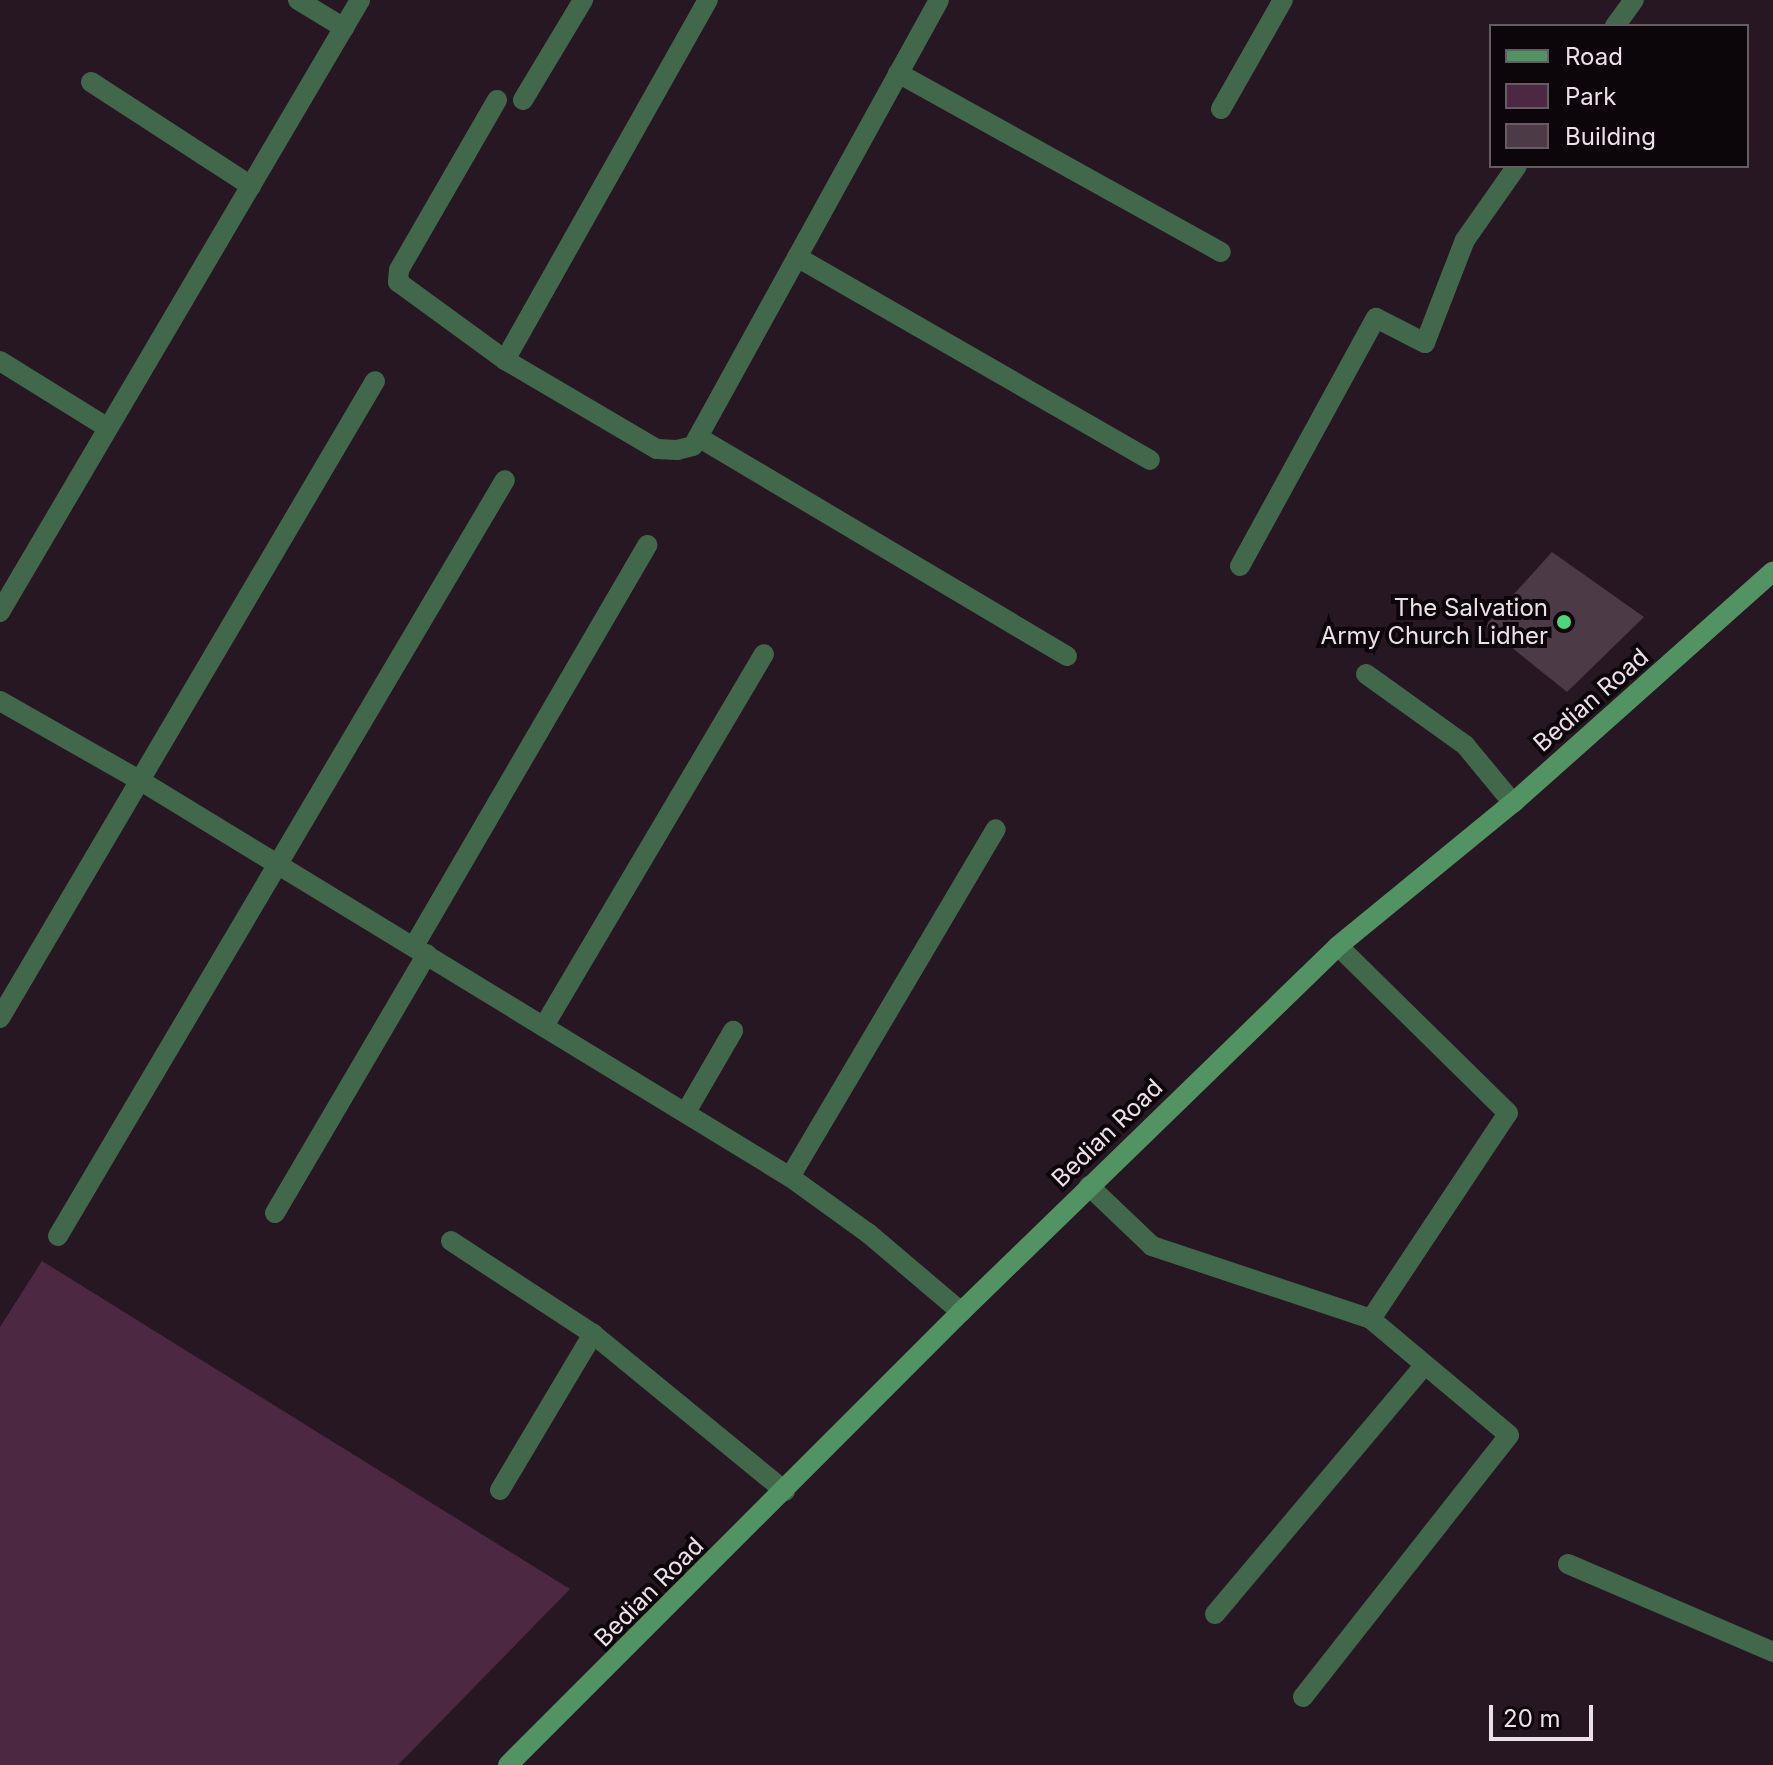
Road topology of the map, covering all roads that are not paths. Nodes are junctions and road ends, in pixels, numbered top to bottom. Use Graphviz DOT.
graph roads {
  1 [pos="298,0"];
  2 [pos="360,0"];
  3 [pos="583,0"];
  4 [pos="708,0"];
  5 [pos="939,0"];
  6 [pos="1283,0"];
  7 [pos="1634,0"];
  8 [pos="1616,24"];
  9 [pos="344,28"];
  10 [pos="898,73"];
  11 [pos="91,82"];
  12 [pos="497,100"];
  13 [pos="523,100"];
  14 [pos="1221,109"];
  15 [pos="1516,168"];
  16 [pos="251,186"];
  17 [pos="1221,252"];
  18 [pos="797,257"];
  19 [pos="505,360"];
  20 [pos="0,361"];
  21 [pos="375,381"];
  22 [pos="108,428"];
  23 [pos="698,437"];
  24 [pos="1150,460"];
  25 [pos="505,480"];
  26 [pos="647,545"];
  27 [pos="1240,566"];
  28 [pos="1773,571"];
  29 [pos="0,612"];
  30 [pos="764,654"];
  31 [pos="1067,656"];
  32 [pos="1366,674"];
  33 [pos="0,701"];
  34 [pos="141,781"];
  35 [pos="1513,803"];
  36 [pos="996,829"];
  37 [pos="277,865"];
  38 [pos="1338,946"];
  39 [pos="420,950"];
  40 [pos="0,1018"];
  41 [pos="544,1026"];
  42 [pos="733,1031"];
  43 [pos="686,1112"];
  44 [pos="790,1177"];
  45 [pos="1089,1186"];
  46 [pos="275,1213"];
  47 [pos="58,1236"];
  48 [pos="451,1241"];
  49 [pos="961,1312"];
  50 [pos="1371,1319"];
  51 [pos="593,1334"];
  52 [pos="1425,1365"];
  53 [pos="500,1490"];
  54 [pos="785,1491"];
  55 [pos="1568,1564"];
  56 [pos="1215,1614"];
  57 [pos="1773,1652"];
  58 [pos="1303,1697"];
  59 [pos="508,1765"];
  1 -- 9 [label="street"];
  2 -- 9 [label="street"];
  3 -- 13 [label="street"];
  4 -- 19 [label="street"];
  5 -- 10 [label="street"];
  6 -- 14 [label="street"];
  7 -- 8 [label="street"];
  9 -- 16 [label="street"];
  10 -- 17 [label="street"];
  10 -- 18 [label="street"];
  11 -- 16 [label="street"];
  12 -- 19 [label="street"];
  15 -- 27 [label="street"];
  16 -- 22 [label="street"];
  18 -- 23 [label="street"];
  18 -- 24 [label="street"];
  19 -- 23 [label="street"];
  20 -- 22 [label="street"];
  21 -- 34 [label="street"];
  22 -- 29 [label="street"];
  23 -- 31 [label="street"];
  25 -- 37 [label="street"];
  26 -- 39 [label="street"];
  28 -- 35 [label="main road, Bedian Road"];
  30 -- 41 [label="street"];
  32 -- 35 [label="street"];
  33 -- 34 [label="street"];
  34 -- 37 [label="street"];
  34 -- 40 [label="street"];
  35 -- 38 [label="main road, Bedian Road"];
  36 -- 44 [label="street"];
  37 -- 39 [label="street"];
  37 -- 47 [label="street"];
  38 -- 45 [label="main road, Bedian Road"];
  38 -- 50 [label="street"];
  39 -- 41 [label="street"];
  39 -- 46 [label="street"];
  41 -- 43 [label="street"];
  42 -- 43 [label="street"];
  43 -- 44 [label="street"];
  44 -- 49 [label="street"];
  45 -- 49 [label="main road, Bedian Road"];
  45 -- 50 [label="street"];
  48 -- 51 [label="street"];
  49 -- 54 [label="main road, Bedian Road"];
  50 -- 52 [label="street"];
  51 -- 53 [label="street"];
  51 -- 54 [label="street"];
  52 -- 56 [label="street"];
  52 -- 58 [label="street"];
  54 -- 59 [label="main road, Bedian Road"];
  55 -- 57 [label="street"];
}
